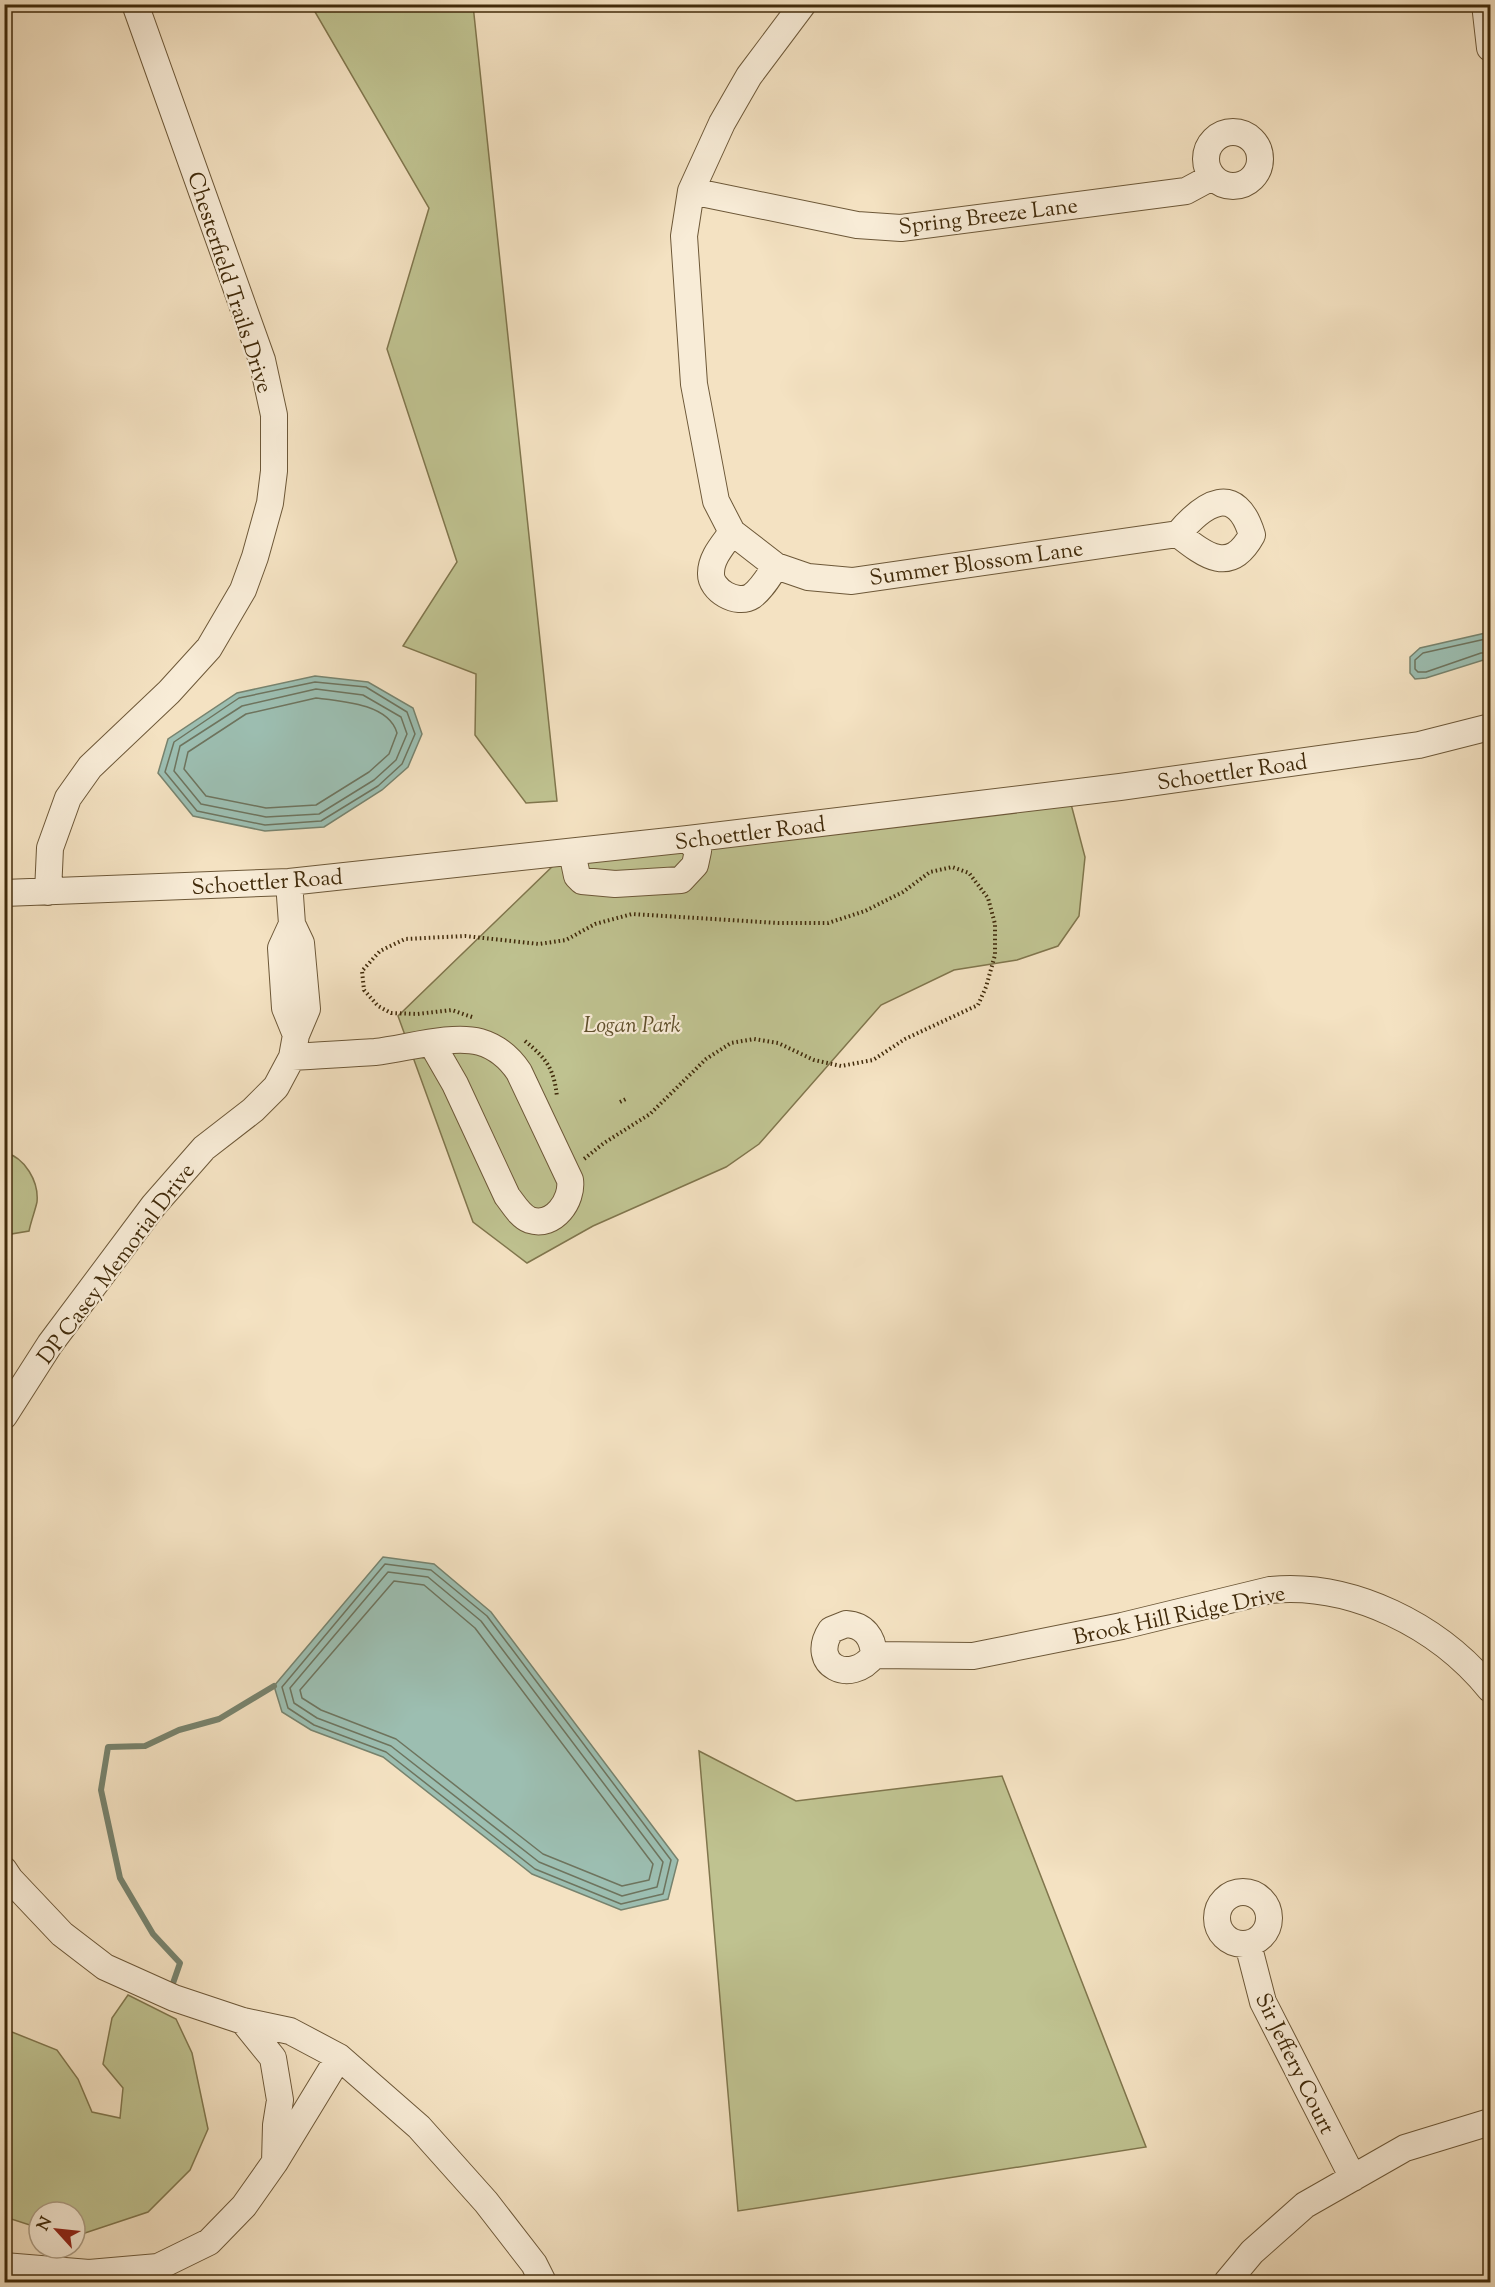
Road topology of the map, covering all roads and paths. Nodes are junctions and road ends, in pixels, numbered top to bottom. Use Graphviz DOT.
graph roads {
  1 [pos="135,4"];
  2 [pos="803,4"];
  3 [pos="1212,177"];
  4 [pos="691,191"];
  5 [pos="732,532"];
  6 [pos="1178,534"];
  7 [pos="776,566"];
  8 [pos="1491,727"];
  9 [pos="688,839"];
  10 [pos="572,852"];
  11 [pos="290,882"];
  12 [pos="48,892"];
  13 [pos="4,893"];
  14 [pos="480,1020"];
  15 [pos="523,1039"];
  16 [pos="432,1044"];
  17 [pos="294,1046"];
  18 [pos="626,1099"];
  19 [pos="620,1102"];
  20 [pos="536,1108"];
  21 [pos="572,1190"];
  22 [pos="4,1416"];
  23 [pos="874,1655"];
  24 [pos="1491,1689"];
  25 [pos="4,1870"];
  26 [pos="1248,1944"];
  27 [pos="243,2021"];
  28 [pos="339,2057"];
  29 [pos="1491,2122"];
  30 [pos="275,2162"];
  31 [pos="1353,2178"];
  32 [pos="4,2266"];
  33 [pos="543,2283"];
  34 [pos="1227,2283"];
  1 -- 12 [label="street, Chesterfield Trails Drive"];
  2 -- 4 [label="street, Summer Blossom Lane"];
  3 -- 4 [label="street, Spring Breeze Lane"];
  4 -- 5 [label="street, Summer Blossom Lane"];
  5 -- 7 [label="street, Summer Blossom Lane"];
  5 -- 7 [label="street"];
  6 -- 7 [label="street, Summer Blossom Lane"];
  8 -- 9 [label="street, Schoettler Road"];
  9 -- 10 [label="street, Schoettler Road"];
  9 -- 10 [label="street"];
  10 -- 11 [label="street, Schoettler Road"];
  11 -- 12 [label="street, Schoettler Road"];
  11 -- 17 [label="street"];
  12 -- 13 [label="street, Schoettler Road"];
  14 -- 21 [label="path"];
  15 -- 20 [label="path"];
  16 -- 17 [label="street"];
  16 -- 20 [label="street"];
  16 -- 21 [label="street"];
  17 -- 22 [label="street, DP Casey Memorial Drive"];
  18 -- 19 [label="path"];
  20 -- 21 [label="street"];
  23 -- 24 [label="street, Brook Hill Ridge Drive"];
  25 -- 27 [label="street"];
  26 -- 31 [label="street, Sir Jeffery Court"];
  27 -- 28 [label="street"];
  27 -- 30 [label="street"];
  28 -- 30 [label="street"];
  28 -- 33 [label="street"];
  29 -- 31 [label="street"];
  30 -- 32 [label="street"];
  31 -- 34 [label="street"];
}
